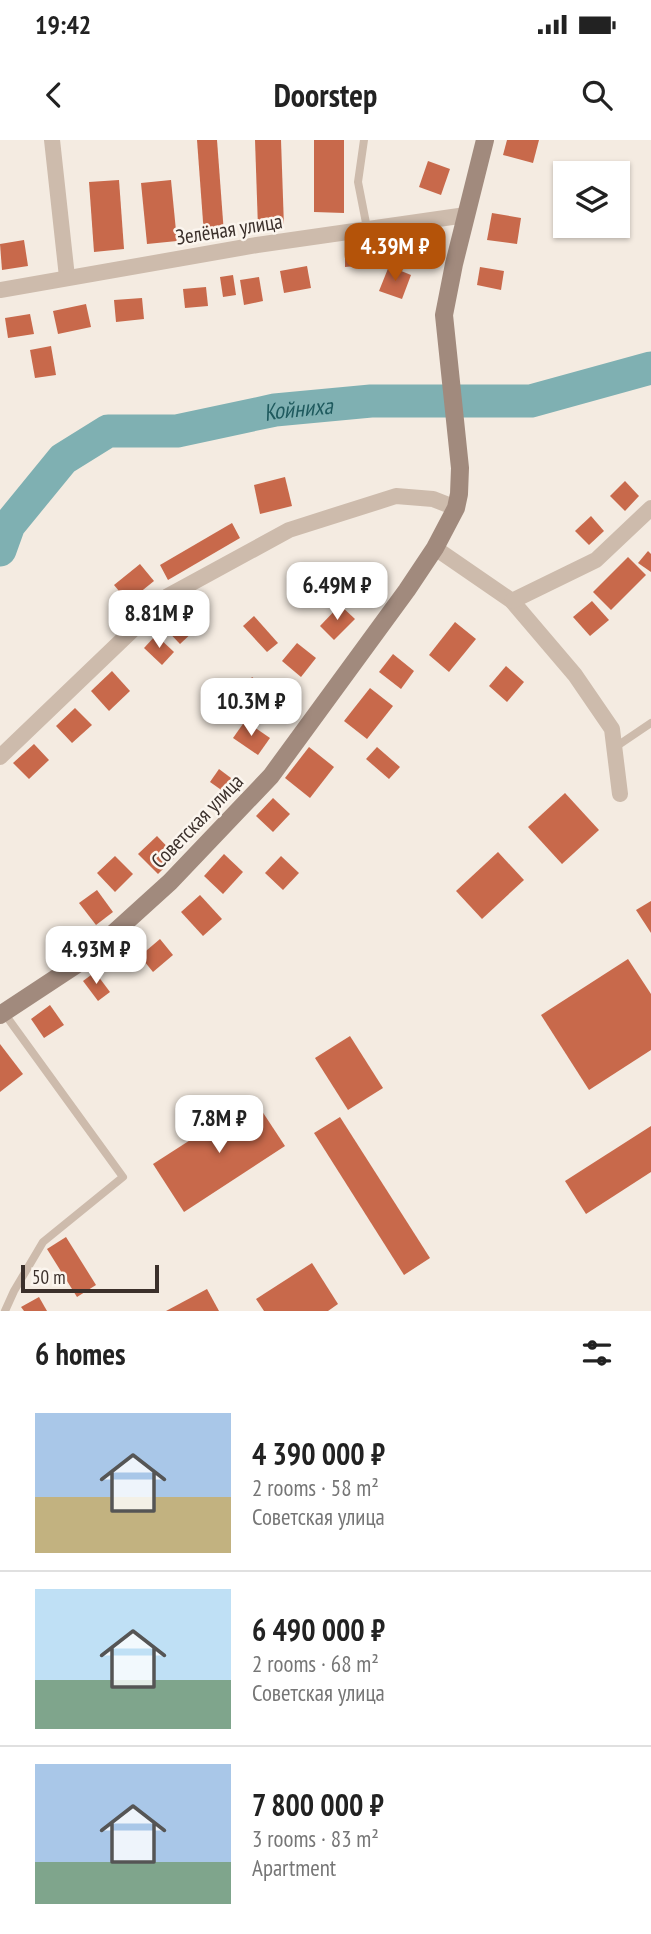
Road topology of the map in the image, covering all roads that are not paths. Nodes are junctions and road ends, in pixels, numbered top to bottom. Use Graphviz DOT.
graph roads {
  1 [pos="52,140"];
  2 [pos="364,140"];
  3 [pos="485,140"];
  4 [pos="466,215"];
  5 [pos="367,228"];
  6 [pos="67,277"];
  7 [pos="0,290"];
  8 [pos="456,508"];
  9 [pos="651,508"];
  10 [pos="435,548"];
  11 [pos="512,601"];
  12 [pos="651,723"];
  13 [pos="614,748"];
  14 [pos="0,757"];
  15 [pos="620,794"];
  16 [pos="2,1014"];
  17 [pos="5,1311"];
  1 -- 6 [label="street"];
  2 -- 5 [label="lane"];
  3 -- 4 [label="main road, Советская улица"];
  4 -- 5 [label="street, Зелёная улица"];
  4 -- 8 [label="main road, Советская улица"];
  5 -- 6 [label="street, Зелёная улица"];
  6 -- 7 [label="street, Зелёная улица"];
  8 -- 10 [label="main road, Советская улица"];
  8 -- 14 [label="street"];
  9 -- 11 [label="street"];
  10 -- 11 [label="street"];
  10 -- 16 [label="main road, Советская улица"];
  11 -- 13 [label="street"];
  12 -- 13 [label="lane"];
  13 -- 15 [label="street"];
  16 -- 17 [label="lane"];
}
